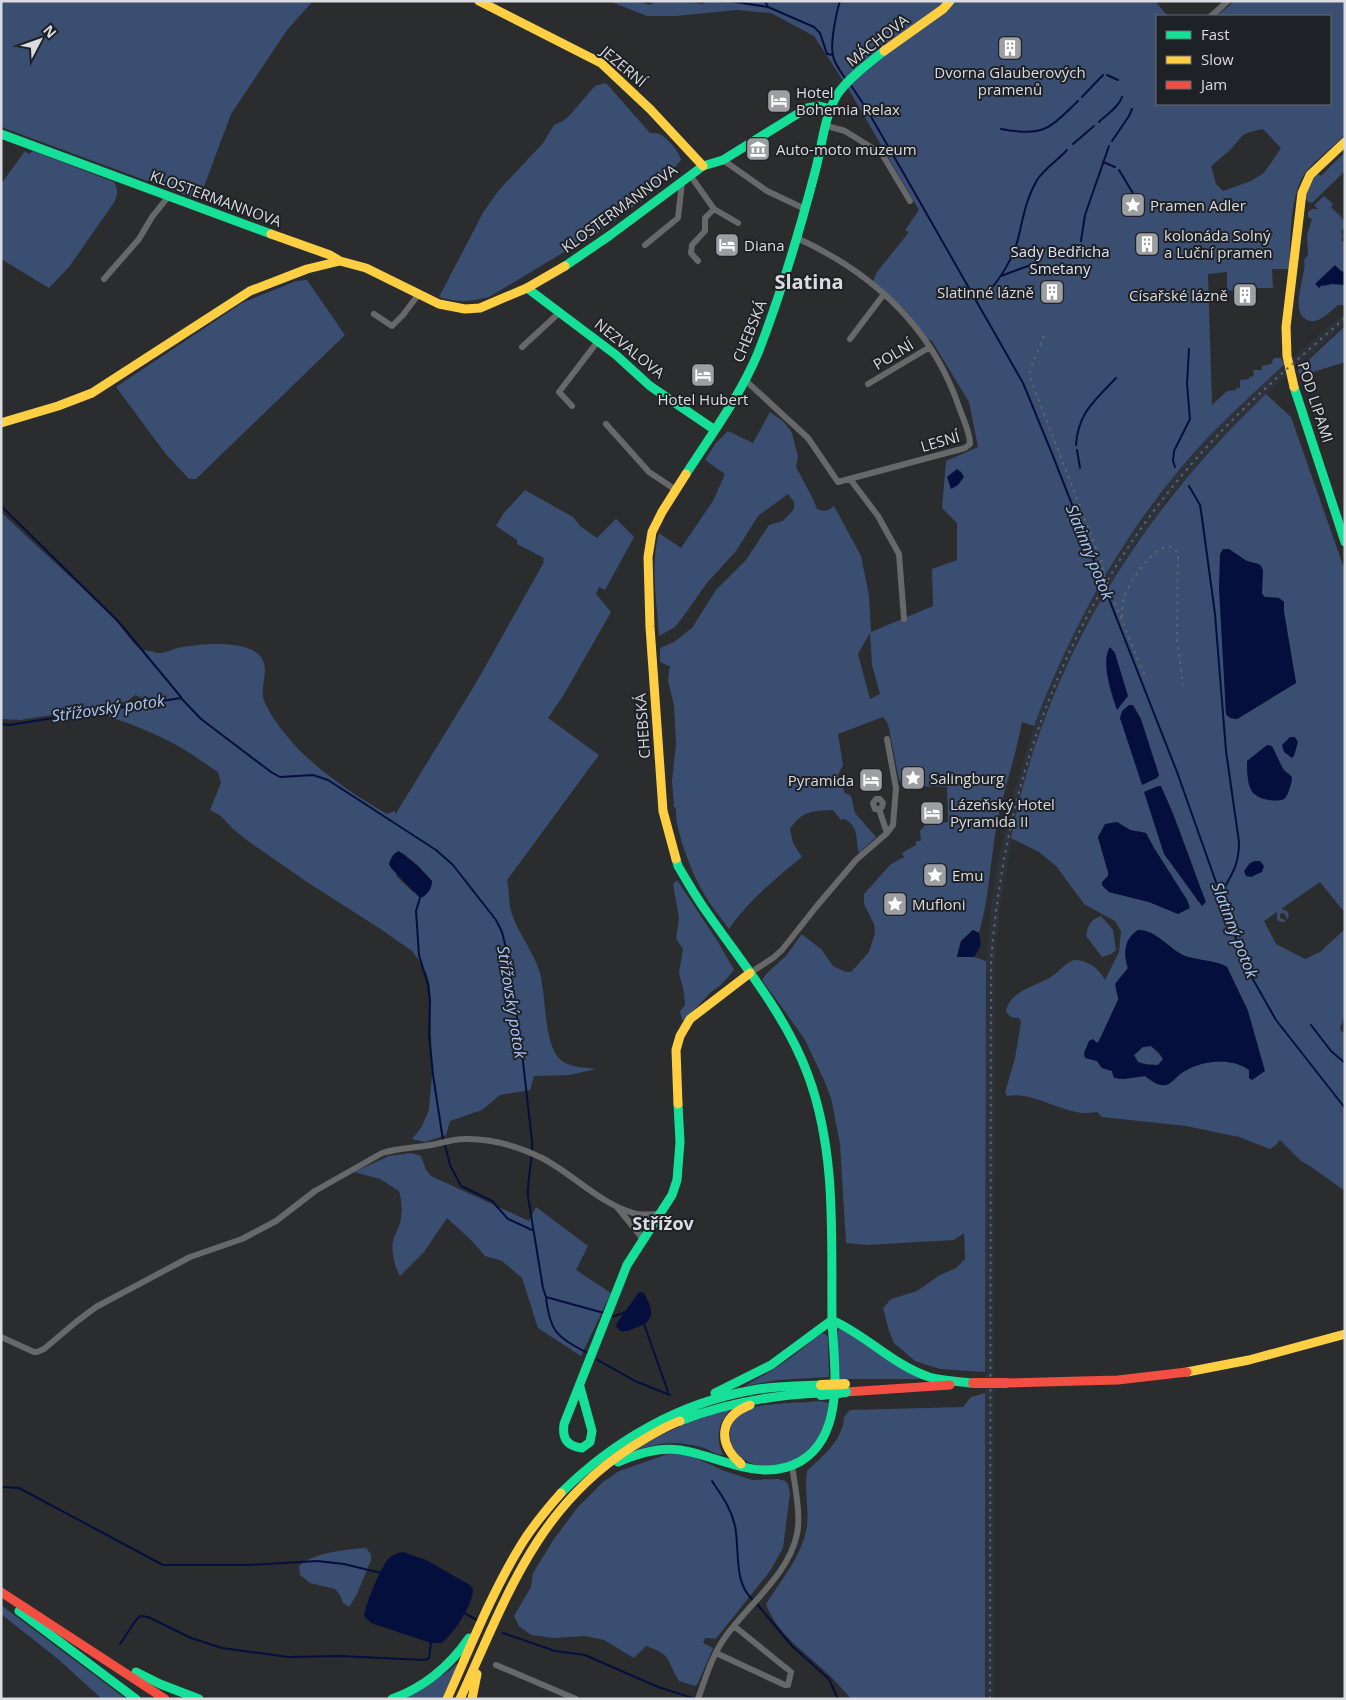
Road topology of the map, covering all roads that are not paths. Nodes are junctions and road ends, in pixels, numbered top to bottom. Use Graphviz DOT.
graph roads {
  1 [pos="479,1"];
  2 [pos="950,1"];
  3 [pos="1226,2"];
  4 [pos="1212,15"];
  5 [pos="831,109"];
  6 [pos="827,126"];
  7 [pos="1,134"];
  8 [pos="1345,142"];
  9 [pos="723,160"];
  10 [pos="703,166"];
  11 [pos="686,179"];
  12 [pos="168,197"];
  13 [pos="910,201"];
  14 [pos="714,209"];
  15 [pos="805,209"];
  16 [pos="738,223"];
  17 [pos="797,238"];
  18 [pos="645,245"];
  19 [pos="340,260"];
  20 [pos="698,261"];
  21 [pos="104,279"];
  22 [pos="527,288"];
  23 [pos="884,294"];
  24 [pos="418,295"];
  25 [pos="560,312"];
  26 [pos="374,314"];
  27 [pos="850,340"];
  28 [pos="598,341"];
  29 [pos="522,347"];
  30 [pos="930,347"];
  31 [pos="745,380"];
  32 [pos="868,384"];
  33 [pos="572,406"];
  34 [pos="1,423"];
  35 [pos="606,424"];
  36 [pos="715,430"];
  37 [pos="850,479"];
  38 [pos="676,490"];
  39 [pos="1345,542"];
  40 [pos="904,619"];
  41 [pos="887,739"];
  42 [pos="879,809"];
  43 [pos="887,833"];
  44 [pos="750,973"];
  45 [pos="617,1206"];
  46 [pos="660,1214"];
  47 [pos="644,1239"];
  48 [pos="832,1320"];
  49 [pos="1345,1334"];
  50 [pos="1,1337"];
  51 [pos="972,1383"];
  52 [pos="580,1388"];
  53 [pos="821,1391"];
  54 [pos="681,1410"];
  55 [pos="792,1466"];
  56 [pos="764,1471"];
  57 [pos="598,1472"];
  58 [pos="1,1592"];
  59 [pos="1,1598"];
  60 [pos="493,1598"];
  61 [pos="734,1626"];
  62 [pos="79,1642"];
  63 [pos="482,1650"];
  64 [pos="716,1653"];
  65 [pos="496,1666"];
  66 [pos="136,1699"];
  67 [pos="165,1699"];
  68 [pos="199,1699"];
  69 [pos="392,1699"];
  70 [pos="447,1699"];
  71 [pos="460,1699"];
  72 [pos="472,1699"];
  73 [pos="576,1699"];
  74 [pos="698,1699"];
  1 -- 10 [label="main road, JEZERNÍ"];
  2 -- 5 [label="main road, MÁCHOVA"];
  3 -- 4 [label="street"];
  5 -- 6 [label="main road, CHEBSKÁ"];
  5 -- 9 [label="main road, KLOSTERMANNOVA"];
  6 -- 13 [label="street"];
  6 -- 15 [label="main road, CHEBSKÁ"];
  7 -- 12 [label="main road, KLOSTERMANNOVA"];
  8 -- 39 [label="main road, POD LIPAMI"];
  9 -- 10 [label="main road, KLOSTERMANNOVA"];
  9 -- 15 [label="street"];
  10 -- 11 [label="main road, KLOSTERMANNOVA"];
  11 -- 14 [label="street"];
  11 -- 18 [label="street"];
  11 -- 22 [label="main road, KLOSTERMANNOVA"];
  12 -- 19 [label="main road, KLOSTERMANNOVA"];
  12 -- 21 [label="street"];
  14 -- 16 [label="street"];
  14 -- 20 [label="street"];
  15 -- 17 [label="main road, CHEBSKÁ"];
  17 -- 23 [label="street, LESNÍ"];
  17 -- 31 [label="main road, CHEBSKÁ"];
  19 -- 24 [label="main road, KLOSTERMANNOVA"];
  19 -- 34 [label="main road"];
  22 -- 24 [label="main road, KLOSTERMANNOVA"];
  22 -- 25 [label="main road, NEZVALOVA"];
  23 -- 27 [label="street"];
  23 -- 30 [label="street, LESNÍ"];
  24 -- 26 [label="street"];
  25 -- 28 [label="main road, NEZVALOVA"];
  25 -- 29 [label="street"];
  28 -- 33 [label="street"];
  28 -- 36 [label="main road, NEZVALOVA"];
  30 -- 32 [label="street, POLNÍ"];
  30 -- 37 [label="street, LESNÍ"];
  31 -- 36 [label="main road, CHEBSKÁ"];
  31 -- 37 [label="street"];
  35 -- 38 [label="street"];
  36 -- 38 [label="main road, CHEBSKÁ"];
  37 -- 40 [label="street"];
  38 -- 44 [label="main road, CHEBSKÁ"];
  41 -- 43 [label="street"];
  42 -- 43 [label="street"];
  43 -- 44 [label="street"];
  44 -- 46 [label="main road"];
  44 -- 48 [label="main road, CHEBSKÁ"];
  45 -- 46 [label="street"];
  45 -- 47 [label="street"];
  45 -- 50 [label="street"];
  46 -- 47 [label="main road"];
  47 -- 52 [label="main road"];
  48 -- 51 [label="main road"];
  48 -- 54 [label="main road"];
  48 -- 55 [label="main road, CHEBSKÁ"];
  49 -- 51 [label="main road, bridge"];
  51 -- 53 [label="main road, bridge"];
  52 -- 52 [label="main road"];
  53 -- 54 [label="main road"];
  53 -- 56 [label="main road"];
  53 -- 57 [label="main road"];
  54 -- 60 [label="main road"];
  55 -- 56 [label="main road"];
  55 -- 61 [label="street"];
  56 -- 57 [label="main road"];
  57 -- 63 [label="main road"];
  58 -- 62 [label="main road"];
  59 -- 66 [label="main road"];
  60 -- 69 [label="main road"];
  60 -- 70 [label="main road"];
  61 -- 64 [label="street"];
  61 -- 64 [label="street"];
  62 -- 67 [label="main road"];
  62 -- 68 [label="main road"];
  63 -- 71 [label="main road"];
  63 -- 72 [label="main road"];
  64 -- 74 [label="street"];
  65 -- 73 [label="street"];
}
